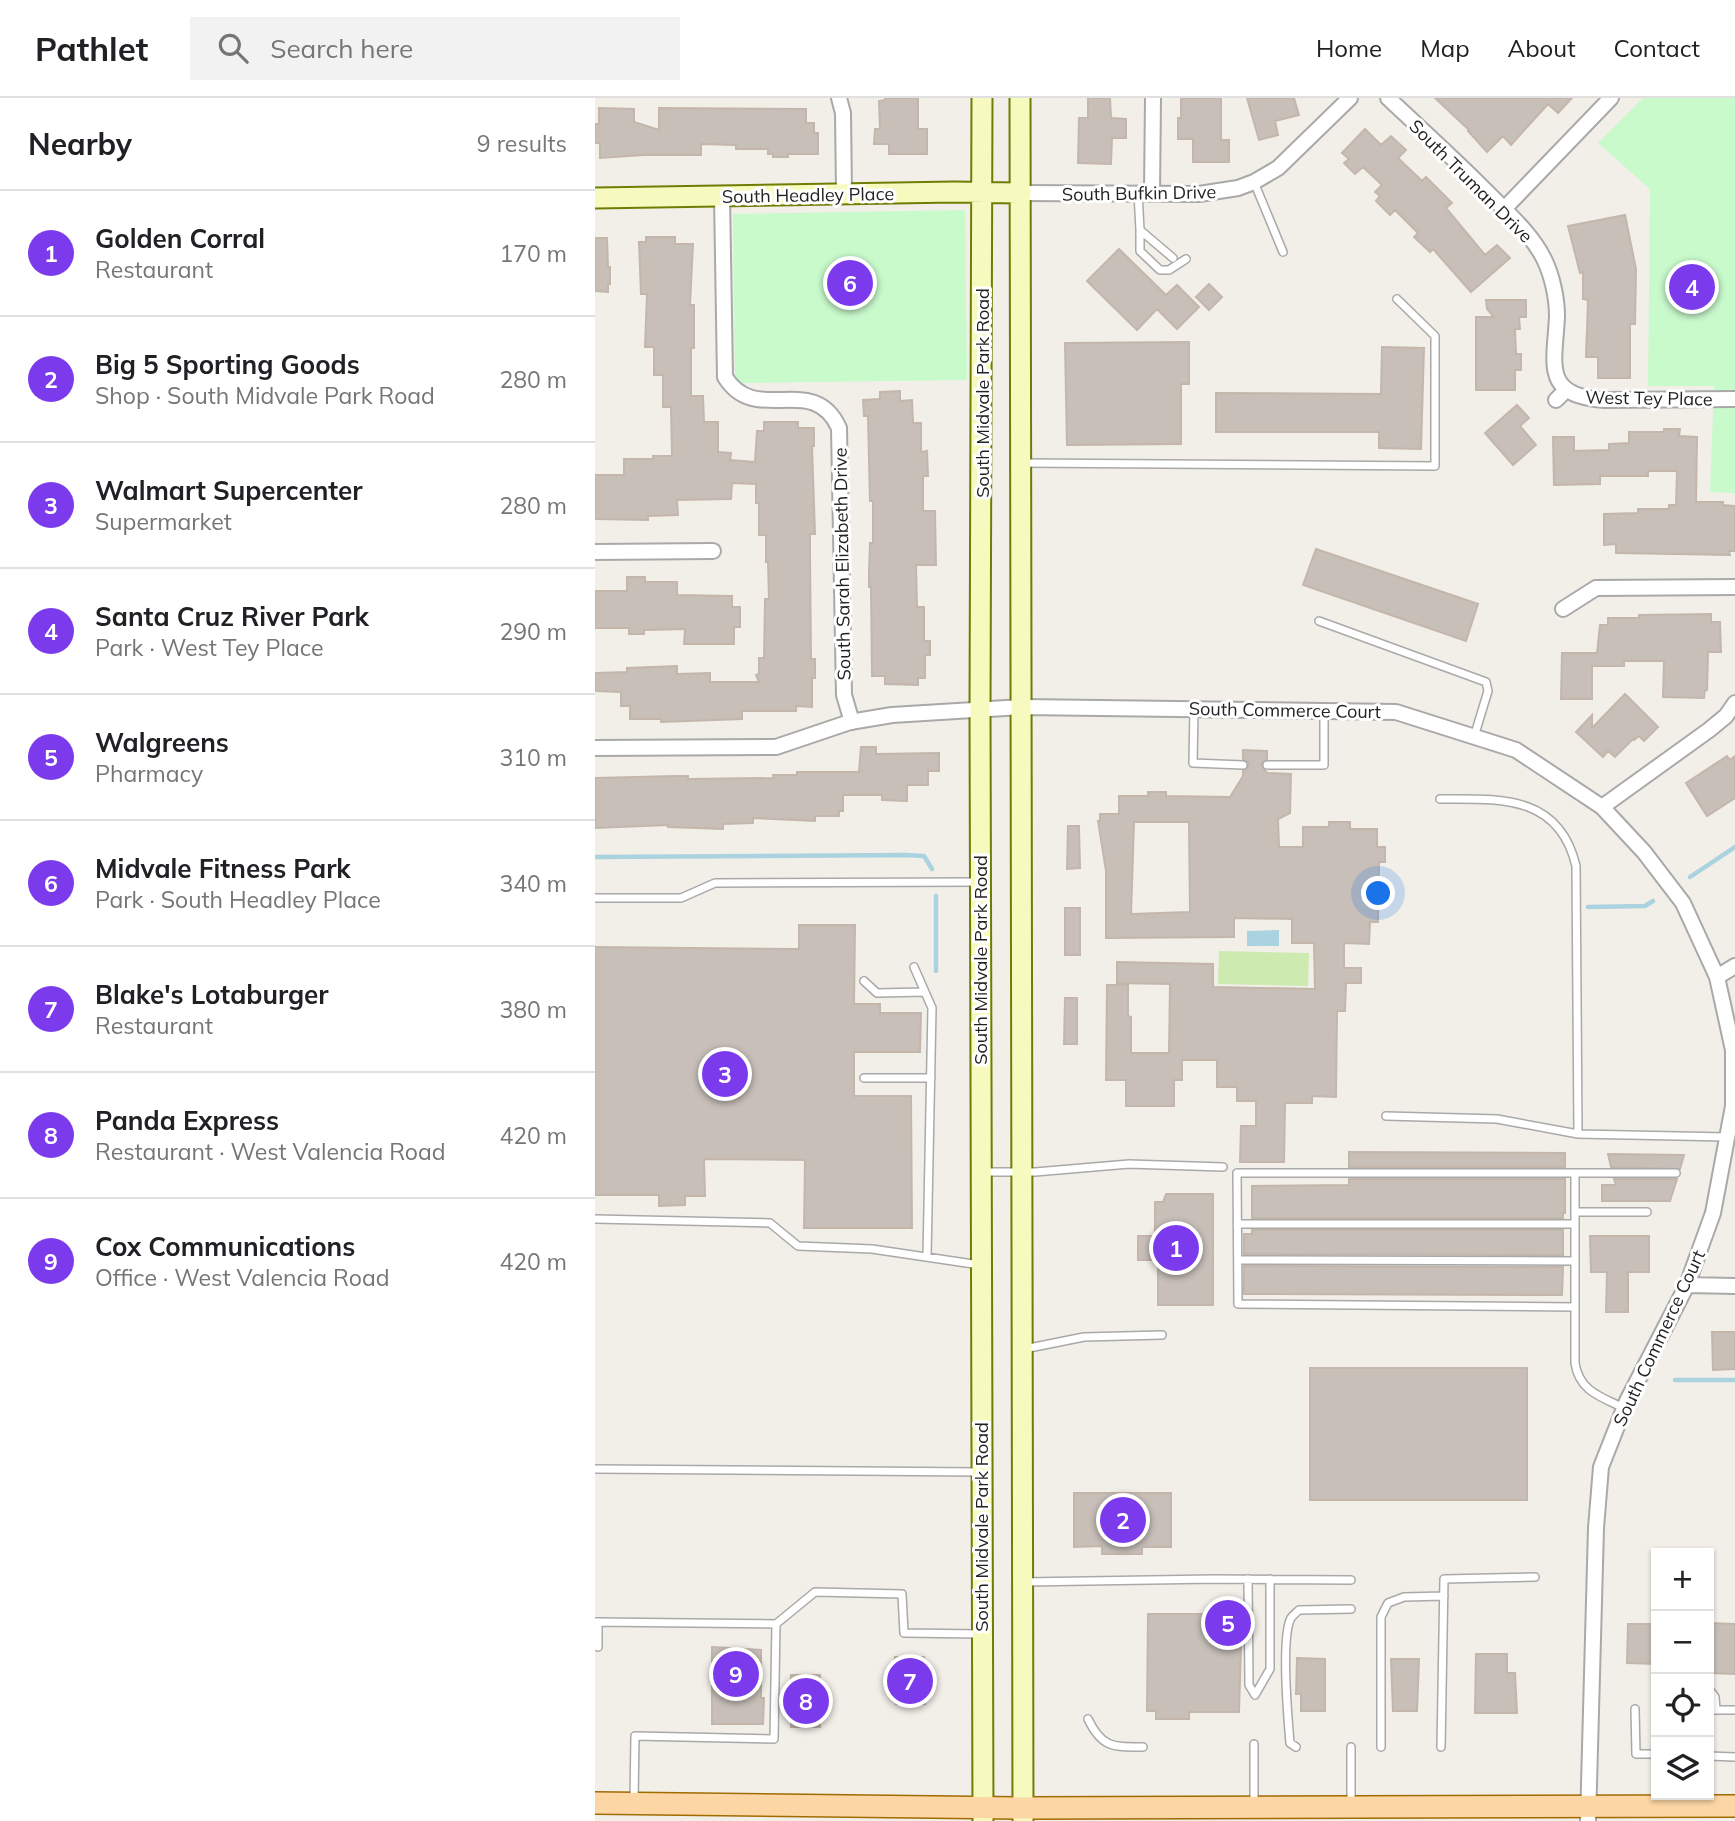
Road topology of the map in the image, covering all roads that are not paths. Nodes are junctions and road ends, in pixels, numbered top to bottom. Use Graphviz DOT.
graph roads {
  1 [pos="839,98"];
  2 [pos="982,98"];
  3 [pos="1020,98"];
  4 [pos="1153,98"];
  5 [pos="1350,98"];
  6 [pos="1388,98"];
  7 [pos="1612,98"];
  8 [pos="1254,182"];
  9 [pos="983,192"];
  10 [pos="1021,193"];
  11 [pos="1145,193"];
  12 [pos="844,194"];
  13 [pos="722,196"];
  14 [pos="595,198"];
  15 [pos="1504,209"];
  16 [pos="1140,230"];
  17 [pos="1283,252"];
  18 [pos="1173,258"];
  19 [pos="1186,258"];
  20 [pos="1397,299"];
  21 [pos="1561,395"];
  22 [pos="1735,399"];
  23 [pos="1022,463"];
  24 [pos="713,551"];
  25 [pos="595,552"];
  26 [pos="1735,587"];
  27 [pos="1563,609"];
  28 [pos="1319,621"];
  29 [pos="1735,703"];
  30 [pos="1023,707"];
  31 [pos="1194,709"];
  32 [pos="989,710"];
  33 [pos="1324,711"];
  34 [pos="852,722"];
  35 [pos="1474,737"];
  36 [pos="595,747"];
  37 [pos="1243,765"];
  38 [pos="1267,765"];
  39 [pos="1440,799"];
  40 [pos="1602,807"];
  41 [pos="980,882"];
  42 [pos="595,898"];
  43 [pos="1735,966"];
  44 [pos="913,967"];
  45 [pos="1717,977"];
  46 [pos="864,981"];
  47 [pos="925,992"];
  48 [pos="864,1078"];
  49 [pos="931,1078"];
  50 [pos="1734,1106"];
  51 [pos="1385,1116"];
  52 [pos="1578,1134"];
  53 [pos="1727,1138"];
  54 [pos="1223,1167"];
  55 [pos="981,1172"];
  56 [pos="1023,1172"];
  57 [pos="1575,1173"];
  58 [pos="1676,1173"];
  59 [pos="1575,1212"];
  60 [pos="1647,1212"];
  61 [pos="595,1219"];
  62 [pos="1237,1224"];
  63 [pos="1575,1224"];
  64 [pos="927,1257"];
  65 [pos="1238,1260"];
  66 [pos="1575,1261"];
  67 [pos="981,1266"];
  68 [pos="1687,1285"];
  69 [pos="1735,1286"];
  70 [pos="1574,1307"];
  71 [pos="1162,1335"];
  72 [pos="1023,1349"];
  73 [pos="1624,1408"];
  74 [pos="595,1469"];
  75 [pos="982,1472"];
  76 [pos="1535,1577"];
  77 [pos="1248,1579"];
  78 [pos="1270,1579"];
  79 [pos="1351,1580"];
  80 [pos="1024,1582"];
  81 [pos="1444,1596"];
  82 [pos="1351,1609"];
  83 [pos="597,1622"];
  84 [pos="776,1625"];
  85 [pos="981,1634"];
  86 [pos="598,1647"];
  87 [pos="1635,1709"];
  88 [pos="1714,1710"];
  89 [pos="1735,1710"];
  90 [pos="1088,1719"];
  91 [pos="1254,1744"];
  92 [pos="1143,1746"];
  93 [pos="1296,1747"];
  94 [pos="1351,1747"];
  95 [pos="1381,1747"];
  96 [pos="1441,1747"];
  97 [pos="1651,1754"];
  98 [pos="1714,1756"];
  99 [pos="1735,1757"];
  100 [pos="595,1803"];
  101 [pos="634,1803"];
  102 [pos="1735,1806"];
  103 [pos="1254,1807"];
  104 [pos="1351,1807"];
  105 [pos="983,1814"];
  106 [pos="1023,1814"];
  107 [pos="1588,1814"];
  1 -- 12 [label="street"];
  2 -- 9 [label="main road, South Midvale Park Road"];
  3 -- 10 [label="main road"];
  4 -- 11 [label="street"];
  5 -- 8 [label="street, South Bufkin Drive"];
  6 -- 15 [label="street, South Truman Drive"];
  7 -- 15 [label="street"];
  8 -- 11 [label="street, South Bufkin Drive"];
  8 -- 17 [label="lane"];
  9 -- 10 [label="main road, South Headley Place"];
  9 -- 12 [label="main road, South Headley Place"];
  9 -- 32 [label="main road, South Midvale Park Road"];
  10 -- 11 [label="street, South Bufkin Drive"];
  10 -- 23 [label="main road"];
  11 -- 16 [label="lane"];
  12 -- 13 [label="main road, South Headley Place"];
  13 -- 14 [label="main road, South Headley Place"];
  13 -- 34 [label="street, South Sarah Elizabeth Drive"];
  15 -- 21 [label="street, South Truman Drive"];
  16 -- 18 [label="lane"];
  16 -- 19 [label="lane"];
  20 -- 23 [label="lane"];
  21 -- 22 [label="street, West Tey Place"];
  23 -- 30 [label="main road"];
  24 -- 25 [label="street"];
  26 -- 27 [label="street"];
  28 -- 35 [label="lane"];
  29 -- 40 [label="street"];
  30 -- 31 [label="street, South Commerce Court"];
  30 -- 32 [label="street, South Commerce Court"];
  30 -- 56 [label="main road"];
  31 -- 33 [label="street, South Commerce Court"];
  31 -- 37 [label="lane"];
  32 -- 34 [label="street, South Commerce Court"];
  32 -- 41 [label="main road, South Midvale Park Road"];
  33 -- 35 [label="street, South Commerce Court"];
  33 -- 38 [label="lane"];
  34 -- 36 [label="street, South Commerce Court"];
  35 -- 40 [label="street, South Commerce Court"];
  39 -- 52 [label="lane"];
  40 -- 45 [label="street, South Commerce Court"];
  41 -- 42 [label="lane"];
  41 -- 55 [label="main road, South Midvale Park Road"];
  43 -- 45 [label="street"];
  44 -- 47 [label="lane"];
  45 -- 50 [label="street, South Commerce Court"];
  46 -- 47 [label="lane"];
  47 -- 49 [label="lane"];
  48 -- 49 [label="lane"];
  49 -- 64 [label="lane"];
  50 -- 53 [label="street, South Commerce Court"];
  51 -- 52 [label="lane"];
  52 -- 53 [label="lane"];
  53 -- 68 [label="street, South Commerce Court"];
  54 -- 56 [label="lane"];
  55 -- 56 [label="lane"];
  55 -- 67 [label="main road, South Midvale Park Road"];
  56 -- 72 [label="main road"];
  57 -- 58 [label="lane"];
  57 -- 59 [label="lane"];
  57 -- 62 [label="lane"];
  59 -- 60 [label="lane"];
  59 -- 63 [label="lane"];
  61 -- 64 [label="lane"];
  62 -- 63 [label="lane"];
  62 -- 65 [label="lane"];
  63 -- 66 [label="lane"];
  64 -- 67 [label="lane"];
  65 -- 66 [label="lane"];
  65 -- 70 [label="lane"];
  66 -- 70 [label="lane"];
  67 -- 75 [label="main road, South Midvale Park Road"];
  68 -- 69 [label="street"];
  68 -- 73 [label="street, South Commerce Court"];
  70 -- 73 [label="lane"];
  71 -- 72 [label="lane"];
  72 -- 80 [label="main road"];
  73 -- 107 [label="street, South Commerce Court"];
  74 -- 75 [label="lane"];
  75 -- 85 [label="main road, South Midvale Park Road"];
  76 -- 81 [label="lane"];
  77 -- 78 [label="lane"];
  77 -- 78 [label="lane"];
  77 -- 80 [label="lane"];
  78 -- 79 [label="lane"];
  80 -- 106 [label="main road"];
  81 -- 95 [label="lane"];
  81 -- 96 [label="lane"];
  82 -- 93 [label="lane"];
  83 -- 84 [label="lane"];
  83 -- 86 [label="lane"];
  84 -- 85 [label="lane"];
  84 -- 101 [label="lane"];
  85 -- 105 [label="main road, South Midvale Park Road"];
  87 -- 97 [label="lane"];
  88 -- 89 [label="lane"];
  90 -- 92 [label="lane"];
  91 -- 103 [label="lane"];
  94 -- 104 [label="lane"];
  98 -- 99 [label="lane"];
  100 -- 101 [label="main road"];
  101 -- 105 [label="main road"];
  102 -- 107 [label="main road"];
  103 -- 104 [label="main road"];
  103 -- 106 [label="main road"];
  104 -- 107 [label="main road"];
  105 -- 106 [label="main road"];
}
